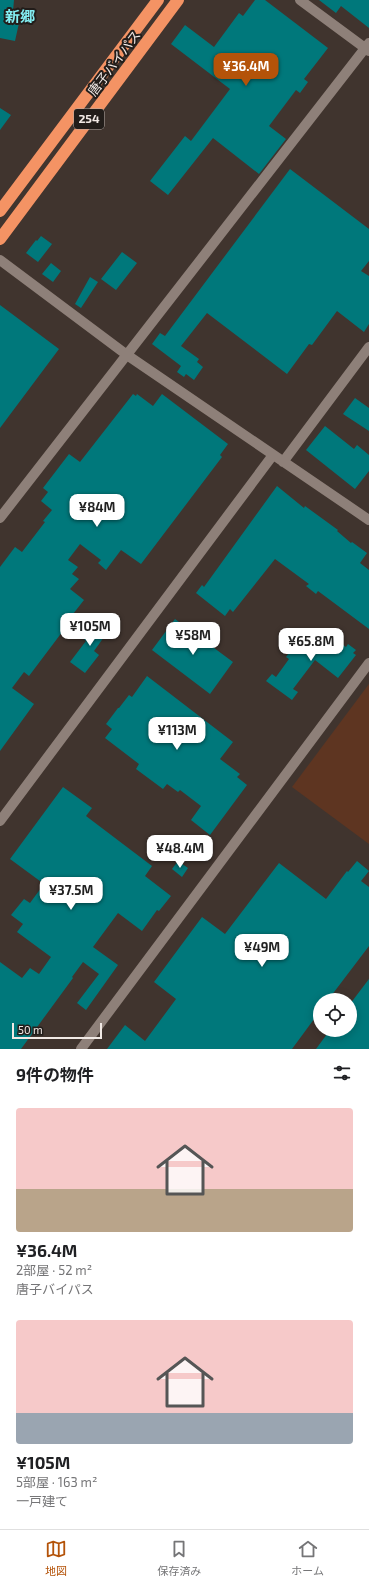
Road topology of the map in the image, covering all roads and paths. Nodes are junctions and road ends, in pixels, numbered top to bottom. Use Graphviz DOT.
graph roads {
  1 [pos="158,0"];
  2 [pos="178,0"];
  3 [pos="300,0"];
  4 [pos="368,47"];
  5 [pos="0,211"];
  6 [pos="0,239"];
  7 [pos="0,260"];
  8 [pos="369,347"];
  9 [pos="127,355"];
  10 [pos="273,455"];
  11 [pos="283,462"];
  12 [pos="0,518"];
  13 [pos="369,520"];
  14 [pos="369,663"];
  15 [pos="0,820"];
  16 [pos="81,1049"];
  1 -- 5 [label="highway, 唐子バイパス / 254"];
  2 -- 6 [label="highway, 唐子バイパス / 254"];
  3 -- 4 [label="street"];
  4 -- 9 [label="street"];
  7 -- 9 [label="street"];
  8 -- 11 [label="street"];
  9 -- 10 [label="street"];
  9 -- 12 [label="street"];
  10 -- 11 [label="street"];
  10 -- 15 [label="street"];
  11 -- 13 [label="street"];
  14 -- 16 [label="street"];
}
